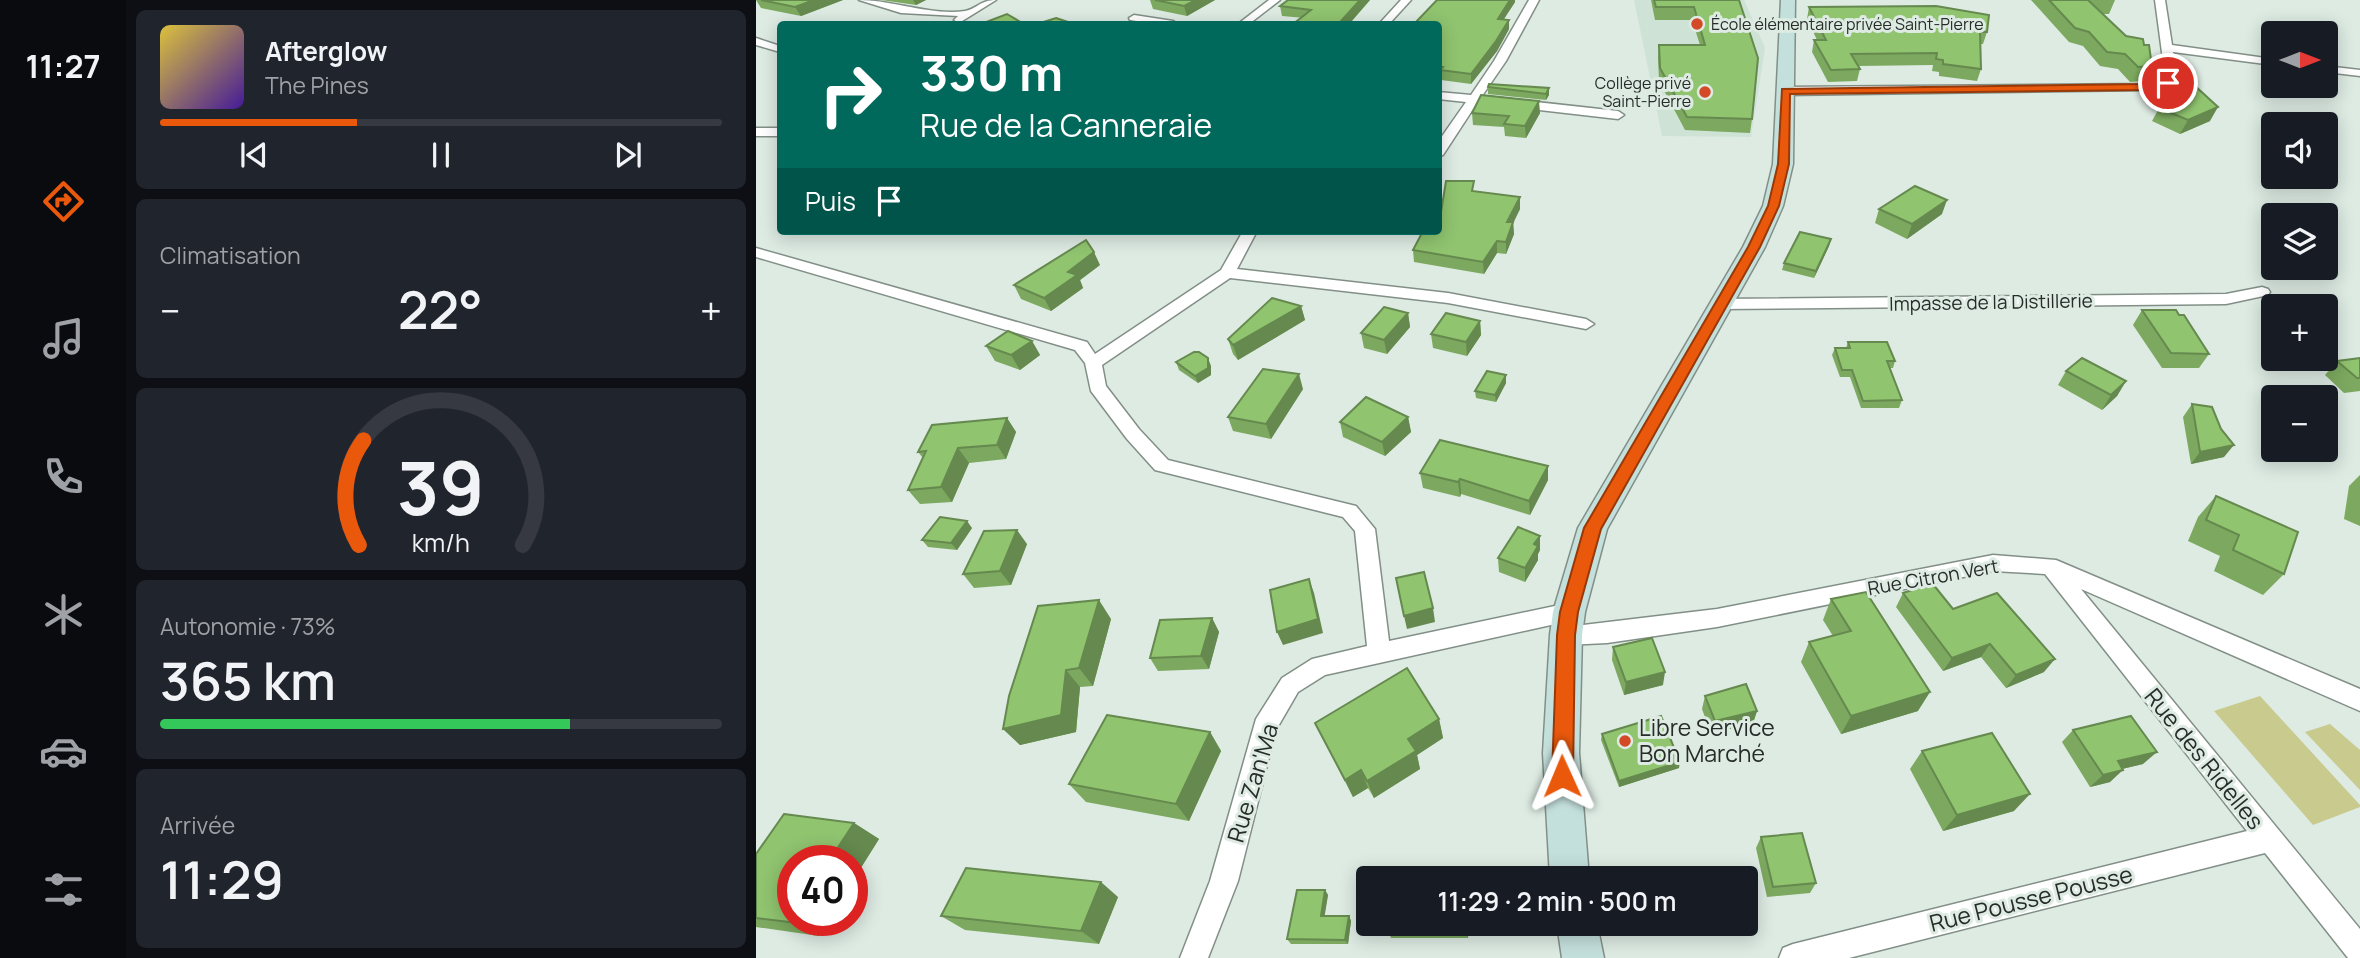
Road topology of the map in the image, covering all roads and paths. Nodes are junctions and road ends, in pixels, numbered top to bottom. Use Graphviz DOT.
graph roads {
  1 [pos="864,0"];
  2 [pos="990,0"];
  3 [pos="1275,0"];
  4 [pos="1406,0"];
  5 [pos="1534,0"];
  6 [pos="1788,0"];
  7 [pos="2160,0"];
  8 [pos="970,14"];
  9 [pos="1134,18"];
  10 [pos="958,21"];
  11 [pos="1154,21"];
  12 [pos="1247,21"];
  13 [pos="1387,21"];
  14 [pos="756,41"];
  15 [pos="777,48"];
  16 [pos="2167,48"];
  17 [pos="2261,60"];
  18 [pos="2338,70"];
  19 [pos="2360,73"];
  20 [pos="1785,91"];
  21 [pos="1442,95"];
  22 [pos="1474,99"];
  23 [pos="1618,115"];
  24 [pos="756,132"];
  25 [pos="777,132"];
  26 [pos="1442,146"];
  27 [pos="1248,235"];
  28 [pos="756,252"];
  29 [pos="1227,273"];
  30 [pos="2262,292"];
  31 [pos="1719,304"];
  32 [pos="1586,324"];
  33 [pos="1093,363"];
  34 [pos="2049,566"];
  35 [pos="1567,623"];
  36 [pos="1380,653"];
  37 [pos="2360,700"];
  38 [pos="2268,839"];
  39 [pos="1568,866"];
  40 [pos="1579,936"];
  41 [pos="2360,951"];
  42 [pos="1194,958"];
  43 [pos="1583,958"];
  44 [pos="1793,958"];
  1 -- 8 [label="street"];
  2 -- 8 [label="street"];
  3 -- 12 [label="street"];
  4 -- 13 [label="street"];
  5 -- 22 [label="street"];
  6 -- 20 [label="street"];
  7 -- 16 [label="street"];
  8 -- 10 [label="street"];
  9 -- 11 [label="street"];
  14 -- 15 [label="street"];
  16 -- 17 [label="street"];
  16 -- 20 [label="street"];
  18 -- 19 [label="street"];
  20 -- 31 [label="street"];
  21 -- 22 [label="street"];
  22 -- 23 [label="street"];
  22 -- 26 [label="street"];
  24 -- 25 [label="street"];
  27 -- 29 [label="street"];
  28 -- 33 [label="street"];
  29 -- 32 [label="street"];
  29 -- 33 [label="street"];
  30 -- 31 [label="street, Impasse de la Distillerie"];
  31 -- 35 [label="street"];
  33 -- 36 [label="street"];
  34 -- 35 [label="street, Rue Citron Vert"];
  34 -- 37 [label="street, Rue Citron Vert"];
  34 -- 38 [label="street, Rue des Ridelles"];
  35 -- 36 [label="street, Rue Zan'Ma"];
  35 -- 39 [label="street"];
  36 -- 42 [label="street, Rue Zan'Ma"];
  38 -- 41 [label="street, Rue des Ridelles"];
  38 -- 44 [label="street, Rue Pousse Pousse"];
  40 -- 43 [label="street"];
}
